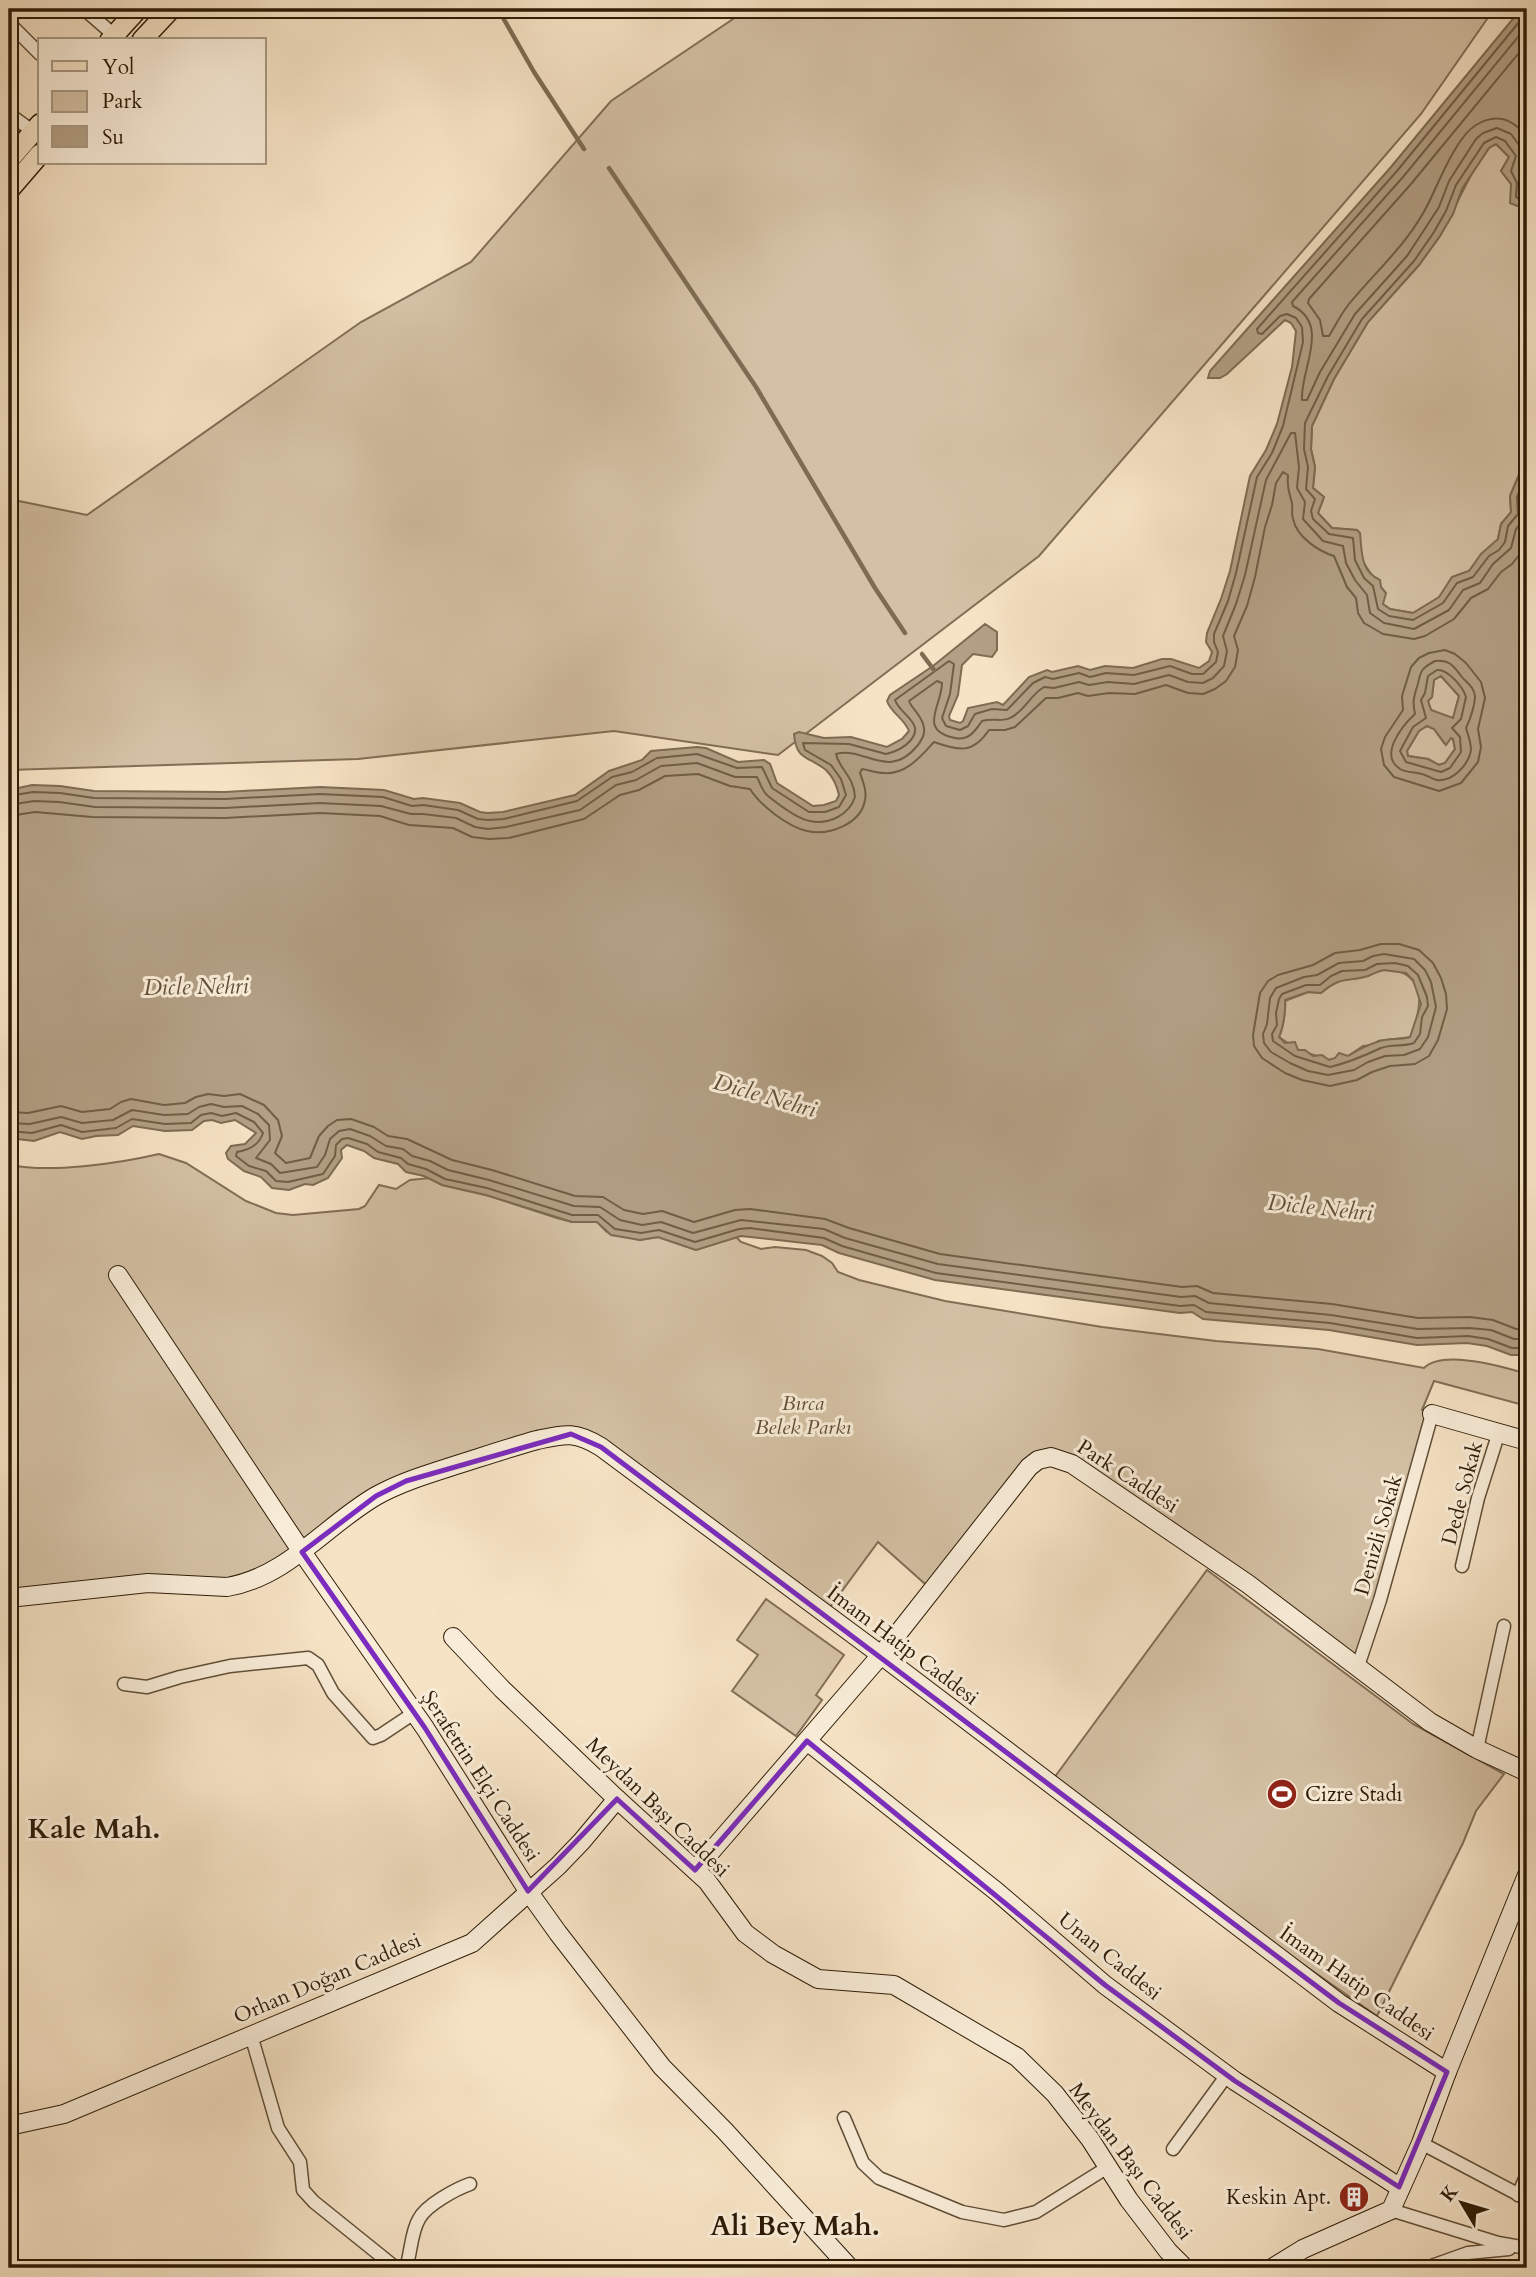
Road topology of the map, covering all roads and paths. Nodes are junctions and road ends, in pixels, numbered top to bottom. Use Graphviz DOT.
graph roads {
  1 [pos="85,9"];
  2 [pos="138,9"];
  3 [pos="171,9"];
  4 [pos="9,23"];
  5 [pos="112,38"];
  6 [pos="144,38"];
  7 [pos="38,52"];
  8 [pos="9,114"];
  9 [pos="37,128"];
  10 [pos="38,157"];
  11 [pos="9,160"];
  12 [pos="9,190"];
  13 [pos="118,1275"];
  14 [pos="1432,1414"];
  15 [pos="1499,1432"];
  16 [pos="1527,1441"];
  17 [pos="302,1552"];
  18 [pos="1462,1566"];
  19 [pos="9,1598"];
  20 [pos="1504,1626"];
  21 [pos="453,1637"];
  22 [pos="881,1655"];
  23 [pos="1358,1666"];
  24 [pos="124,1684"];
  25 [pos="414,1713"];
  26 [pos="807,1741"];
  27 [pos="1477,1749"];
  28 [pos="1527,1772"];
  29 [pos="617,1800"];
  30 [pos="695,1870"];
  31 [pos="1527,1875"];
  32 [pos="528,1891"];
  33 [pos="251,2035"];
  34 [pos="1447,2072"];
  35 [pos="1227,2075"];
  36 [pos="844,2118"];
  37 [pos="9,2126"];
  38 [pos="1421,2143"];
  39 [pos="1173,2149"];
  40 [pos="1108,2167"];
  41 [pos="1527,2174"];
  42 [pos="470,2184"];
  43 [pos="1399,2187"];
  44 [pos="1523,2197"];
  45 [pos="1391,2210"];
  46 [pos="1527,2248"];
  47 [pos="396,2268"];
  48 [pos="406,2268"];
  49 [pos="850,2268"];
  50 [pos="1185,2268"];
  51 [pos="1272,2268"];
  52 [pos="1426,2268"];
  1 -- 5 [label="street"];
  2 -- 5 [label="main road"];
  3 -- 6 [label="main road"];
  4 -- 7 [label="street"];
  8 -- 9 [label="street"];
  9 -- 11 [label="main road"];
  10 -- 12 [label="main road"];
  13 -- 17 [label="street, Şerafettin Elçi Caddesi"];
  14 -- 15 [label="street"];
  14 -- 23 [label="street, Denizli Sokak"];
  15 -- 16 [label="street"];
  15 -- 18 [label="street, Dede Sokak"];
  17 -- 19 [label="street, İmam Hatip Caddesi"];
  17 -- 22 [label="street, İmam Hatip Caddesi"];
  17 -- 25 [label="street, Şerafettin Elçi Caddesi"];
  20 -- 27 [label="street"];
  21 -- 29 [label="street, Meydan Başı Caddesi"];
  22 -- 23 [label="street, Park Caddesi"];
  22 -- 26 [label="street, Park Caddesi"];
  22 -- 34 [label="street, İmam Hatip Caddesi"];
  23 -- 27 [label="street, Park Caddesi"];
  24 -- 25 [label="street"];
  25 -- 32 [label="street, Şerafettin Elçi Caddesi"];
  26 -- 30 [label="street, Park Caddesi"];
  26 -- 35 [label="street, Unan Caddesi"];
  27 -- 28 [label="street, Park Caddesi"];
  29 -- 30 [label="street, Meydan Başı Caddesi"];
  29 -- 32 [label="street, Orhan Doğan Caddesi"];
  30 -- 40 [label="street, Meydan Başı Caddesi"];
  31 -- 34 [label="street"];
  32 -- 33 [label="street, Orhan Doğan Caddesi"];
  32 -- 49 [label="street, Şerafettin Elçi Caddesi"];
  33 -- 37 [label="street, Orhan Doğan Caddesi"];
  33 -- 47 [label="street"];
  34 -- 38 [label="street"];
  35 -- 39 [label="street"];
  35 -- 43 [label="street, Unan Caddesi"];
  36 -- 40 [label="street"];
  38 -- 43 [label="street"];
  38 -- 44 [label="street"];
  40 -- 50 [label="street, Meydan Başı Caddesi"];
  41 -- 44 [label="street"];
  42 -- 48 [label="street"];
  43 -- 45 [label="street"];
  45 -- 46 [label="street"];
  45 -- 51 [label="street"];
  46 -- 52 [label="street"];
}
